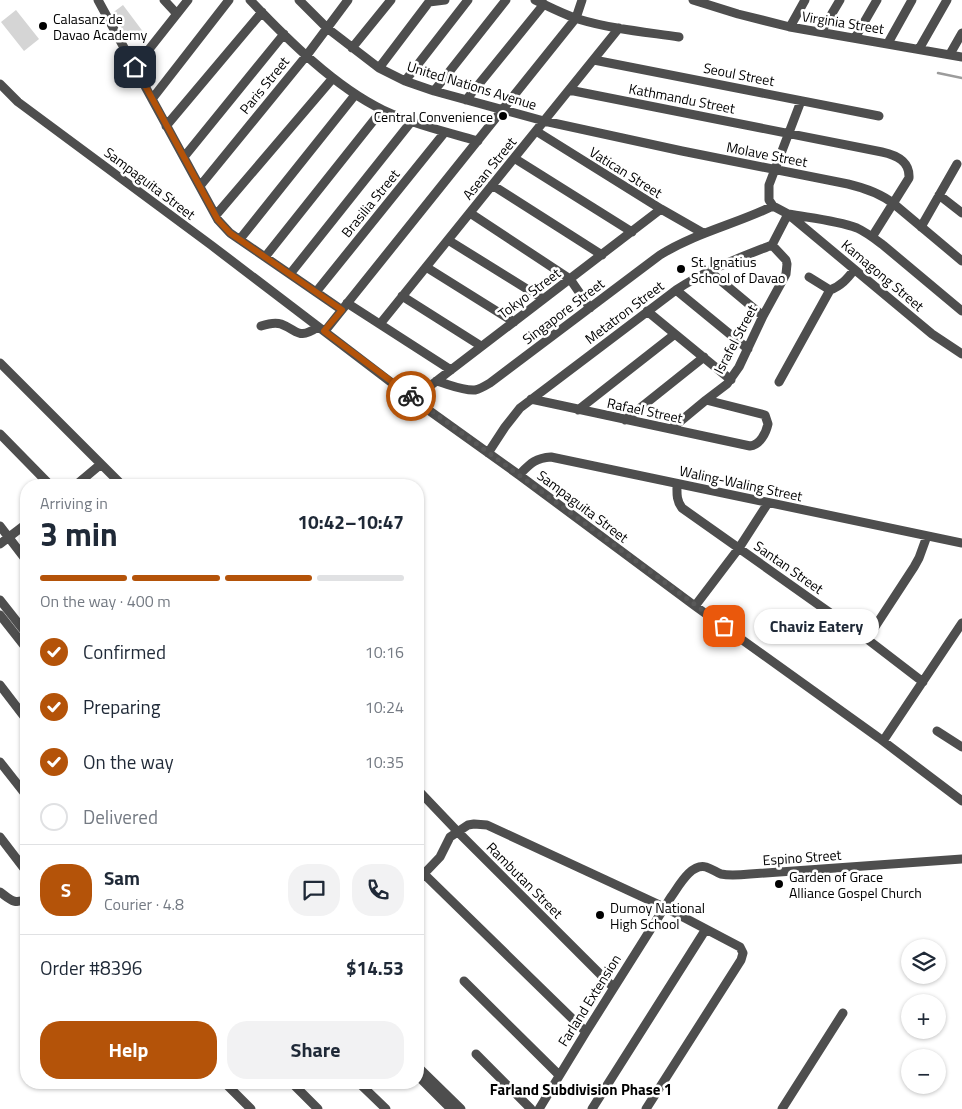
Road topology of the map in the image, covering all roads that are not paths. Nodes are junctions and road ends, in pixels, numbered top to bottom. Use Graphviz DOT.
graph roads {
  1 [pos="98,0"];
  2 [pos="164,0"];
  3 [pos="188,0"];
  4 [pos="229,0"];
  5 [pos="250,0"];
  6 [pos="299,0"];
  7 [pos="348,0"];
  8 [pos="391,0"];
  9 [pos="445,0"];
  10 [pos="468,0"];
  11 [pos="506,0"];
  12 [pos="535,0"];
  13 [pos="582,0"];
  14 [pos="693,0"];
  15 [pos="805,0"];
  16 [pos="840,0"];
  17 [pos="877,0"];
  18 [pos="912,0"];
  19 [pos="947,0"];
  20 [pos="429,1"];
  21 [pos="544,4"];
  22 [pos="262,12"];
  23 [pos="177,14"];
  24 [pos="576,18"];
  25 [pos="790,27"];
  26 [pos="327,28"];
  27 [pos="619,28"];
  28 [pos="821,32"];
  29 [pos="962,33"];
  30 [pos="284,34"];
  31 [pos="678,37"];
  32 [pos="855,38"];
  33 [pos="888,43"];
  34 [pos="352,48"];
  35 [pos="919,49"];
  36 [pos="950,54"];
  37 [pos="307,55"];
  38 [pos="962,57"];
  39 [pos="594,60"];
  40 [pos="135,67"];
  41 [pos="379,68"];
  42 [pos="333,78"];
  43 [pos="405,81"];
  44 [pos="0,84"];
  45 [pos="570,90"];
  46 [pos="434,91"];
  47 [pos="355,94"];
  48 [pos="152,99"];
  49 [pos="466,100"];
  50 [pos="801,101"];
  51 [pos="382,110"];
  52 [pos="503,110"];
  53 [pos="879,116"];
  54 [pos="544,121"];
  55 [pos="411,122"];
  56 [pos="166,126"];
  57 [pos="536,131"];
  58 [pos="445,132"];
  59 [pos="788,133"];
  60 [pos="478,141"];
  61 [pos="184,157"];
  62 [pos="514,158"];
  63 [pos="957,164"];
  64 [pos="774,169"];
  65 [pos="492,185"];
  66 [pos="200,186"];
  67 [pos="939,196"];
  68 [pos="894,204"];
  69 [pos="773,206"];
  70 [pos="661,210"];
  71 [pos="470,213"];
  72 [pos="962,213"];
  73 [pos="788,214"];
  74 [pos="216,216"];
  75 [pos="921,227"];
  76 [pos="632,232"];
  77 [pos="703,234"];
  78 [pos="872,237"];
  79 [pos="240,239"];
  80 [pos="448,240"];
  81 [pos="772,245"];
  82 [pos="602,255"];
  83 [pos="265,257"];
  84 [pos="962,261"];
  85 [pos="426,267"];
  86 [pos="708,270"];
  87 [pos="854,270"];
  88 [pos="290,274"];
  89 [pos="809,277"];
  90 [pos="570,279"];
  91 [pos="676,290"];
  92 [pos="830,290"];
  93 [pos="316,292"];
  94 [pos="402,296"];
  95 [pos="543,299"];
  96 [pos="344,307"];
  97 [pos="590,308"];
  98 [pos="647,311"];
  99 [pos="962,311"];
  100 [pos="763,316"];
  101 [pos="514,322"];
  102 [pos="380,324"];
  103 [pos="261,326"];
  104 [pos="321,329"];
  105 [pos="675,334"];
  106 [pos="481,346"];
  107 [pos="748,349"];
  108 [pos="962,354"];
  109 [pos="704,357"];
  110 [pos="0,363"];
  111 [pos="451,370"];
  112 [pos="731,380"];
  113 [pos="436,381"];
  114 [pos="780,382"];
  115 [pos="413,398"];
  116 [pos="531,399"];
  117 [pos="706,400"];
  118 [pos="578,410"];
  119 [pos="625,420"];
  120 [pos="671,429"];
  121 [pos="0,434"];
  122 [pos="488,453"];
  123 [pos="101,464"];
  124 [pos="519,475"];
  125 [pos="44,479"];
  126 [pos="83,479"];
  127 [pos="116,479"];
  128 [pos="677,484"];
  129 [pos="768,503"];
  130 [pos="0,526"];
  131 [pos="20,529"];
  132 [pos="927,536"];
  133 [pos="9,538"];
  134 [pos="962,543"];
  135 [pos="0,544"];
  136 [pos="739,548"];
  137 [pos="20,552"];
  138 [pos="0,600"];
  139 [pos="695,606"];
  140 [pos="0,615"];
  141 [pos="962,623"];
  142 [pos="20,625"];
  143 [pos="867,639"];
  144 [pos="20,640"];
  145 [pos="923,682"];
  146 [pos="0,685"];
  147 [pos="20,711"];
  148 [pos="937,731"];
  149 [pos="883,741"];
  150 [pos="962,747"];
  151 [pos="0,762"];
  152 [pos="20,787"];
  153 [pos="962,789"];
  154 [pos="424,796"];
  155 [pos="959,799"];
  156 [pos="458,832"];
  157 [pos="0,837"];
  158 [pos="962,859"];
  159 [pos="20,863"];
  160 [pos="424,874"];
  161 [pos="424,880"];
  162 [pos="0,892"];
  163 [pos="20,901"];
  164 [pos="664,907"];
  165 [pos="706,928"];
  166 [pos="464,981"];
  167 [pos="614,987"];
  168 [pos="843,1013"];
  169 [pos="586,1032"];
  170 [pos="476,1054"];
  171 [pos="424,1075"];
  172 [pos="559,1075"];
  173 [pos="424,1080"];
  174 [pos="431,1085"];
  175 [pos="233,1089"];
  176 [pos="298,1089"];
  177 [pos="365,1089"];
  178 [pos="251,1109"];
  179 [pos="318,1109"];
  180 [pos="386,1109"];
  181 [pos="451,1109"];
  182 [pos="461,1109"];
  183 [pos="531,1109"];
  184 [pos="539,1109"];
  185 [pos="592,1109"];
  186 [pos="646,1109"];
  187 [pos="782,1109"];
  1 -- 40 [label="street"];
  2 -- 23 [label="street"];
  3 -- 23 [label="street"];
  4 -- 48 [label="street"];
  5 -- 22 [label="street"];
  6 -- 26 [label="street, United Nations Avenue"];
  7 -- 26 [label="street, Paris Street"];
  8 -- 34 [label="street"];
  9 -- 20 [label="street"];
  10 -- 43 [label="street"];
  11 -- 46 [label="street"];
  12 -- 21 [label="street"];
  13 -- 24 [label="street"];
  14 -- 25 [label="street, Virginia Street"];
  15 -- 25 [label="street"];
  16 -- 28 [label="street"];
  17 -- 32 [label="street"];
  18 -- 33 [label="street"];
  19 -- 35 [label="street"];
  20 -- 41 [label="street"];
  21 -- 24 [label="street"];
  21 -- 49 [label="street"];
  22 -- 30 [label="street"];
  22 -- 56 [label="street"];
  23 -- 40 [label="street"];
  24 -- 27 [label="street"];
  24 -- 52 [label="street"];
  25 -- 28 [label="street, Virginia Street"];
  26 -- 34 [label="street, United Nations Avenue"];
  26 -- 37 [label="street, Paris Street"];
  27 -- 31 [label="street"];
  27 -- 39 [label="street, Asean Street"];
  28 -- 32 [label="street, Virginia Street"];
  29 -- 36 [label="street"];
  30 -- 37 [label="street"];
  30 -- 61 [label="street"];
  32 -- 33 [label="street, Virginia Street"];
  33 -- 35 [label="street, Virginia Street"];
  34 -- 41 [label="street, United Nations Avenue"];
  35 -- 36 [label="street, Virginia Street"];
  36 -- 38 [label="street, Virginia Street"];
  37 -- 42 [label="street"];
  37 -- 66 [label="street, Paris Street"];
  39 -- 45 [label="street, Asean Street"];
  39 -- 50 [label="street, Seoul Street"];
  40 -- 48 [label="street"];
  41 -- 43 [label="street, United Nations Avenue"];
  42 -- 47 [label="street"];
  42 -- 74 [label="street"];
  43 -- 46 [label="street, United Nations Avenue"];
  44 -- 104 [label="street, Sampaguita Street"];
  45 -- 54 [label="street, Asean Street"];
  45 -- 59 [label="street, Kathmandu Street"];
  46 -- 49 [label="street, United Nations Avenue"];
  47 -- 51 [label="street"];
  47 -- 79 [label="street"];
  48 -- 56 [label="street"];
  49 -- 52 [label="street, United Nations Avenue"];
  50 -- 53 [label="street, Seoul Street"];
  50 -- 59 [label="street"];
  51 -- 55 [label="street"];
  51 -- 83 [label="street"];
  52 -- 54 [label="street, United Nations Avenue"];
  52 -- 60 [label="street"];
  54 -- 57 [label="street, Asean Street"];
  54 -- 64 [label="street, Molave Street"];
  55 -- 58 [label="street"];
  55 -- 88 [label="street"];
  56 -- 61 [label="street"];
  57 -- 62 [label="street, Asean Street"];
  57 -- 70 [label="street, Vatican Street"];
  58 -- 60 [label="street"];
  58 -- 93 [label="street, Brasilia Street"];
  59 -- 64 [label="street"];
  59 -- 68 [label="street, Kathmandu Street"];
  60 -- 96 [label="street"];
  61 -- 66 [label="street"];
  62 -- 65 [label="street, Asean Street"];
  62 -- 76 [label="street"];
  63 -- 67 [label="street"];
  64 -- 68 [label="street, Molave Street"];
  64 -- 69 [label="street"];
  65 -- 71 [label="street, Asean Street"];
  65 -- 82 [label="street"];
  66 -- 74 [label="street"];
  67 -- 72 [label="street"];
  67 -- 75 [label="street"];
  68 -- 75 [label="street, Molave Street"];
  68 -- 78 [label="street"];
  69 -- 73 [label="street"];
  69 -- 77 [label="street, Singapore Street"];
  70 -- 76 [label="street, Tokyo Street"];
  70 -- 77 [label="street, Vatican Street"];
  71 -- 80 [label="street, Asean Street"];
  71 -- 90 [label="street"];
  73 -- 78 [label="street"];
  73 -- 81 [label="street"];
  73 -- 87 [label="street, Kamagong Street"];
  74 -- 79 [label="street"];
  75 -- 84 [label="street, Molave Street"];
  76 -- 82 [label="street, Tokyo Street"];
  77 -- 97 [label="street, Singapore Street"];
  78 -- 99 [label="street"];
  79 -- 83 [label="street"];
  80 -- 85 [label="street, Asean Street"];
  80 -- 95 [label="street"];
  81 -- 86 [label="street, Metatron Street"];
  81 -- 100 [label="street, Israfel Street"];
  82 -- 90 [label="street, Tokyo Street"];
  83 -- 88 [label="street"];
  85 -- 94 [label="street, Asean Street"];
  85 -- 101 [label="street"];
  86 -- 91 [label="street, Metatron Street"];
  86 -- 100 [label="street"];
  87 -- 92 [label="street"];
  87 -- 108 [label="street, Kamagong Street"];
  88 -- 93 [label="street"];
  89 -- 92 [label="street"];
  90 -- 95 [label="street, Tokyo Street"];
  90 -- 97 [label="street"];
  91 -- 98 [label="street, Metatron Street"];
  91 -- 107 [label="street"];
  92 -- 114 [label="street"];
  93 -- 96 [label="street"];
  94 -- 102 [label="street, Asean Street"];
  94 -- 106 [label="street"];
  95 -- 101 [label="street, Tokyo Street"];
  96 -- 102 [label="street"];
  96 -- 104 [label="street"];
  97 -- 113 [label="street, Singapore Street"];
  98 -- 105 [label="street"];
  98 -- 116 [label="street, Metatron Street"];
  100 -- 107 [label="street, Israfel Street"];
  101 -- 106 [label="street, Tokyo Street"];
  102 -- 111 [label="street"];
  103 -- 104 [label="street"];
  104 -- 115 [label="street, Sampaguita Street"];
  105 -- 109 [label="street"];
  105 -- 118 [label="street"];
  106 -- 111 [label="street, Tokyo Street"];
  107 -- 112 [label="street, Israfel Street"];
  109 -- 112 [label="street"];
  109 -- 119 [label="street"];
  110 -- 123 [label="street"];
  111 -- 113 [label="street, Tokyo Street"];
  112 -- 117 [label="street, Israfel Street"];
  113 -- 115 [label="street, Tokyo Street"];
  115 -- 122 [label="street, Sampaguita Street"];
  116 -- 118 [label="street, Rafael Street"];
  116 -- 122 [label="street, Metatron Street"];
  117 -- 120 [label="street, Israfel Street"];
  117 -- 120 [label="street, Rafael Street"];
  118 -- 119 [label="street, Rafael Street"];
  119 -- 120 [label="street, Rafael Street"];
  121 -- 125 [label="street"];
  122 -- 124 [label="street, Sampaguita Street"];
  123 -- 126 [label="street"];
  123 -- 127 [label="street"];
  124 -- 128 [label="street, Waling-Waling Street"];
  124 -- 139 [label="street, Sampaguita Street"];
  128 -- 129 [label="street, Waling-Waling Street"];
  128 -- 136 [label="street, Santan Street"];
  129 -- 132 [label="street, Waling-Waling Street"];
  129 -- 136 [label="street"];
  130 -- 133 [label="street"];
  131 -- 133 [label="street"];
  132 -- 134 [label="street, Waling-Waling Street"];
  132 -- 143 [label="street"];
  133 -- 135 [label="street"];
  133 -- 137 [label="street"];
  136 -- 139 [label="street"];
  136 -- 143 [label="street, Santan Street"];
  138 -- 142 [label="street"];
  139 -- 149 [label="street, Sampaguita Street"];
  140 -- 144 [label="street"];
  141 -- 145 [label="street"];
  143 -- 145 [label="street, Santan Street"];
  145 -- 149 [label="street"];
  146 -- 147 [label="street"];
  148 -- 150 [label="street"];
  149 -- 155 [label="street, Sampaguita Street"];
  151 -- 152 [label="street"];
  153 -- 155 [label="street"];
  154 -- 156 [label="street, Rambutan Street"];
  156 -- 160 [label="street"];
  156 -- 164 [label="street"];
  156 -- 167 [label="street, Rambutan Street"];
  157 -- 159 [label="street"];
  158 -- 164 [label="street, Espino Street"];
  161 -- 169 [label="street"];
  162 -- 163 [label="street"];
  164 -- 165 [label="street"];
  164 -- 167 [label="street, Farland Extension"];
  165 -- 185 [label="street"];
  165 -- 186 [label="street"];
  166 -- 172 [label="street"];
  167 -- 169 [label="street, Farland Extension"];
  168 -- 187 [label="street"];
  169 -- 172 [label="street, Farland Extension"];
  170 -- 183 [label="street"];
  171 -- 174 [label="street"];
  172 -- 184 [label="street, Farland Extension"];
  173 -- 174 [label="street"];
  174 -- 181 [label="street"];
  174 -- 182 [label="street"];
  175 -- 178 [label="street"];
  176 -- 179 [label="street"];
  177 -- 180 [label="street"];
}
